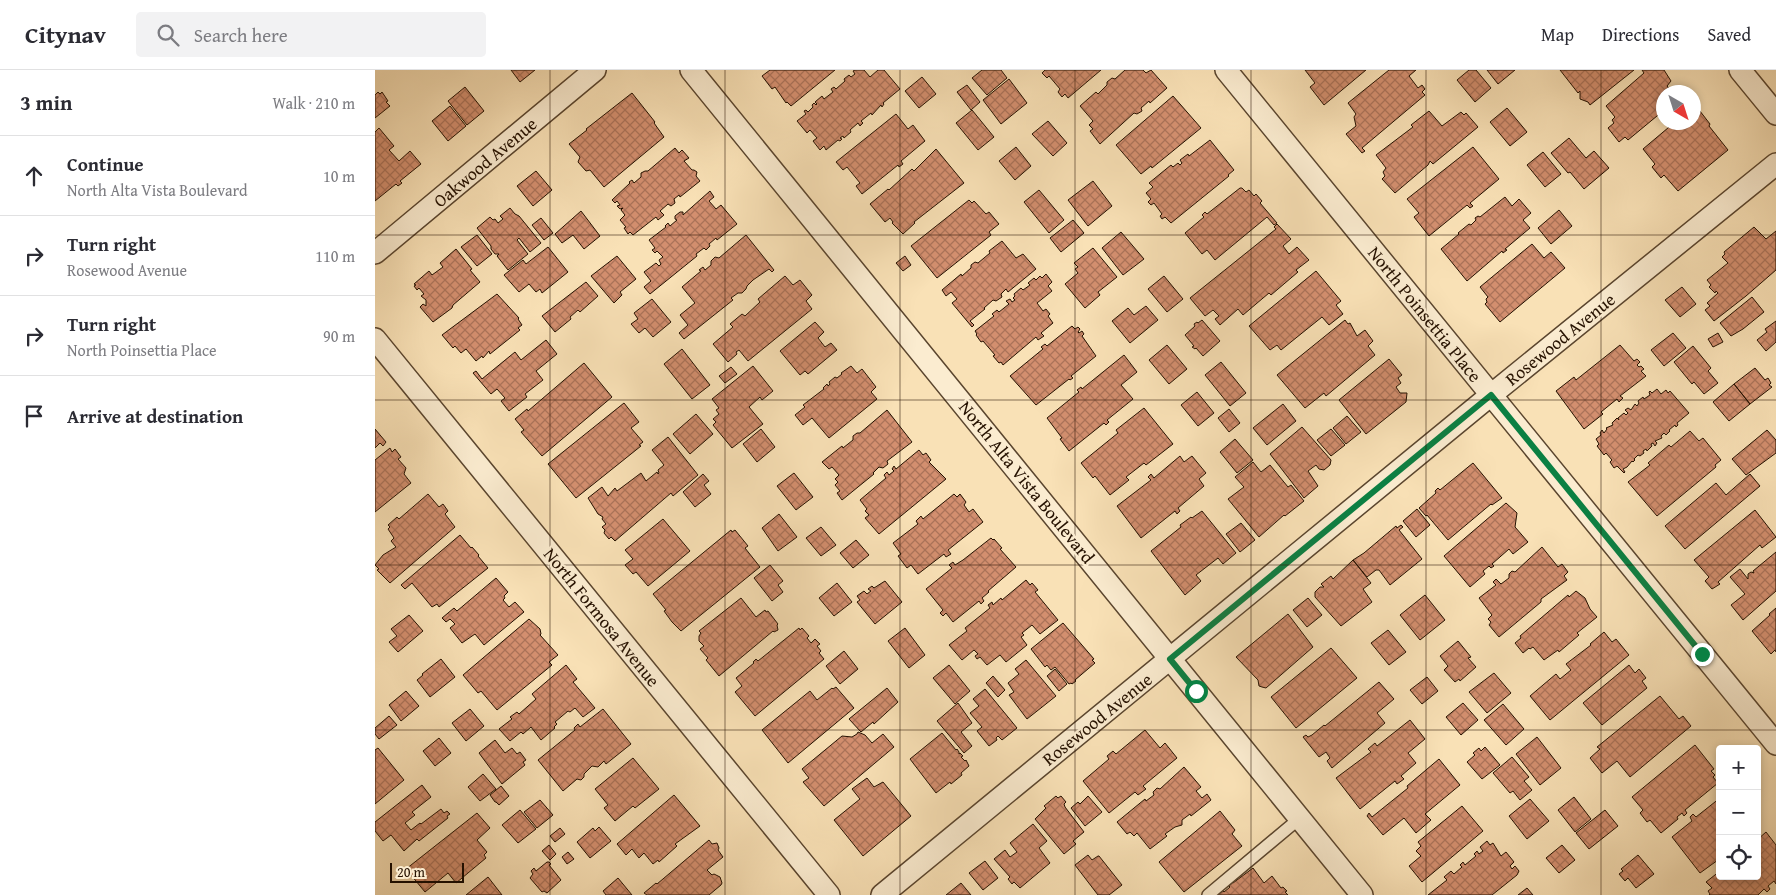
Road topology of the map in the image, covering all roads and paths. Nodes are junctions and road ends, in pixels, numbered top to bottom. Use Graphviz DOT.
graph roads {
  1 [pos="595,70"];
  2 [pos="691,70"];
  3 [pos="1226,70"];
  4 [pos="1740,70"];
  5 [pos="1776,114"];
  6 [pos="1776,164"];
  7 [pos="375,253"];
  8 [pos="375,339"];
  9 [pos="1491,395"];
  10 [pos="1170,659"];
  11 [pos="1776,744"];
  12 [pos="1299,818"];
  13 [pos="829,895"];
  14 [pos="882,895"];
  15 [pos="1208,895"];
  16 [pos="1362,895"];
  1 -- 7 [label="street, Oakwood Avenue"];
  2 -- 10 [label="street, North Alta Vista Boulevard"];
  3 -- 9 [label="street, North Poinsettia Place"];
  4 -- 5 [label="street"];
  6 -- 9 [label="street, Rosewood Avenue"];
  8 -- 13 [label="street, North Formosa Avenue"];
  9 -- 10 [label="street, Rosewood Avenue"];
  9 -- 11 [label="street, North Poinsettia Place"];
  10 -- 12 [label="street, North Alta Vista Boulevard"];
  10 -- 14 [label="street, Rosewood Avenue"];
  12 -- 15 [label="lane"];
  12 -- 16 [label="street, North Alta Vista Boulevard"];
}
